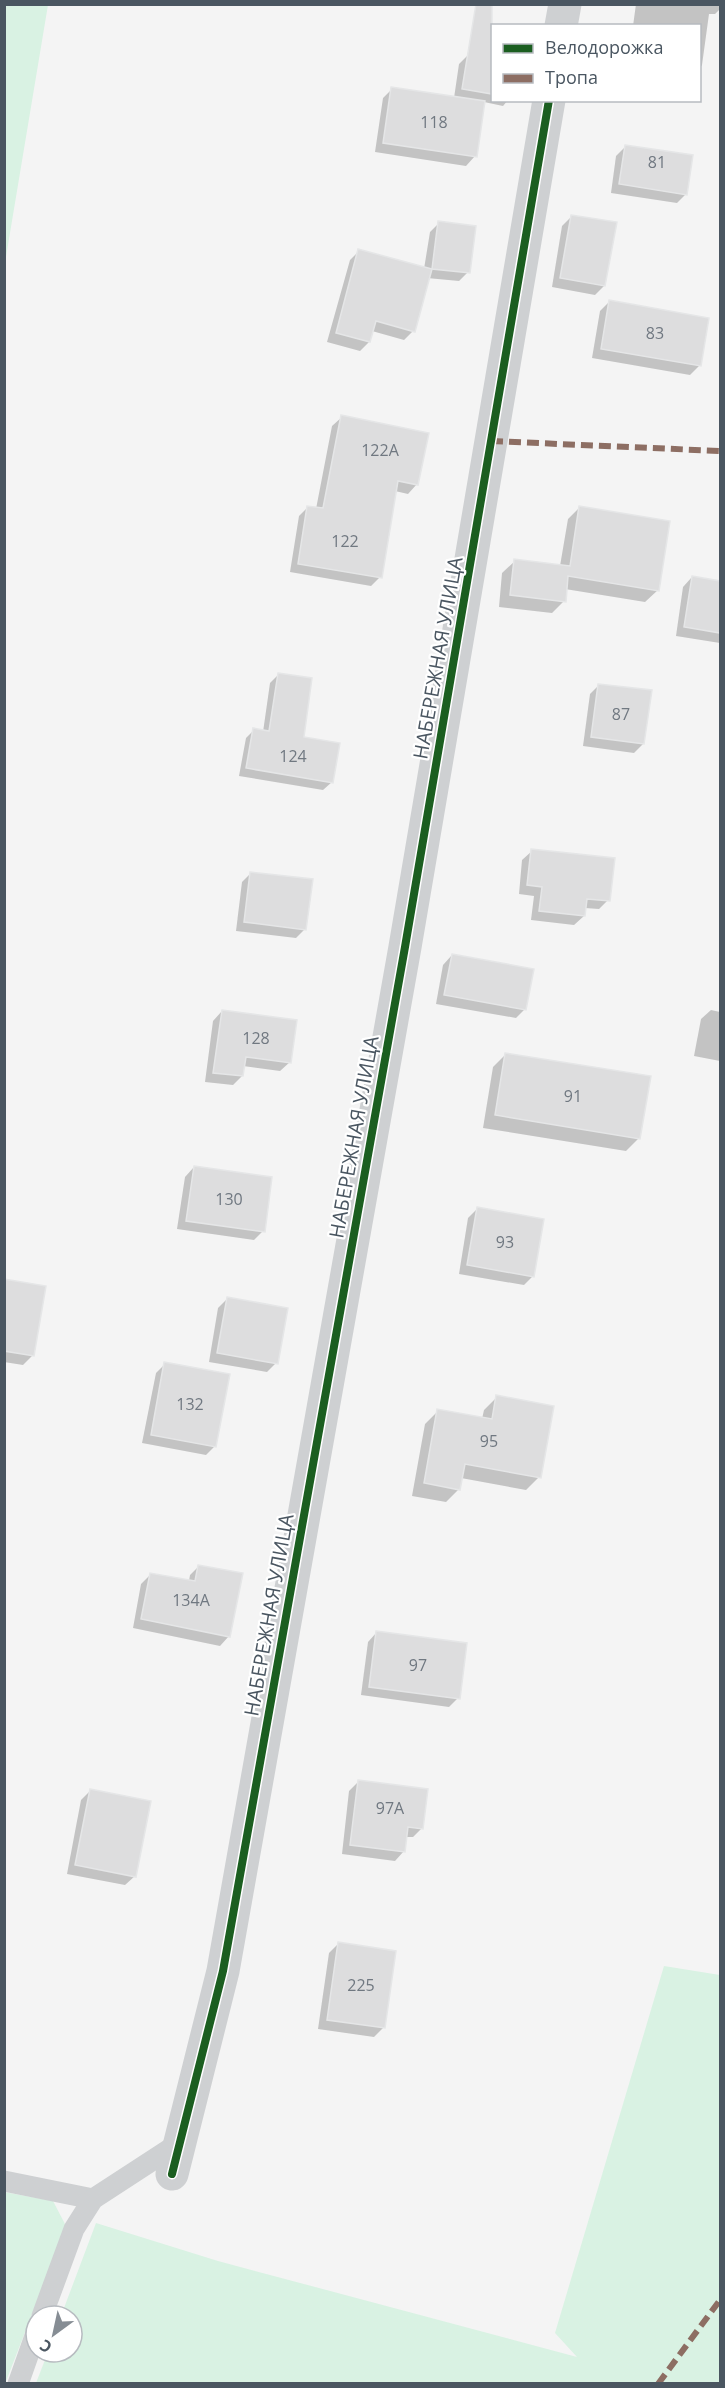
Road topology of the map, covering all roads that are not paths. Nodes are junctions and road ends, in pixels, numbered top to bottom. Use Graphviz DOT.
graph roads {
  1 [pos="565,4"];
  2 [pos="561,24"];
  3 [pos="549,102"];
  4 [pos="175,2159"];
  5 [pos="4,2181"];
  6 [pos="93,2199"];
  7 [pos="46,2304"];
  8 [pos="25,2364"];
  9 [pos="18,2384"];
  1 -- 2 [label="street"];
  3 -- 4 [label="street, НАБЕРЕЖНАЯ УЛИЦА"];
  4 -- 6 [label="lane"];
  5 -- 6 [label="lane"];
  6 -- 7 [label="lane"];
  8 -- 9 [label="lane"];
}
